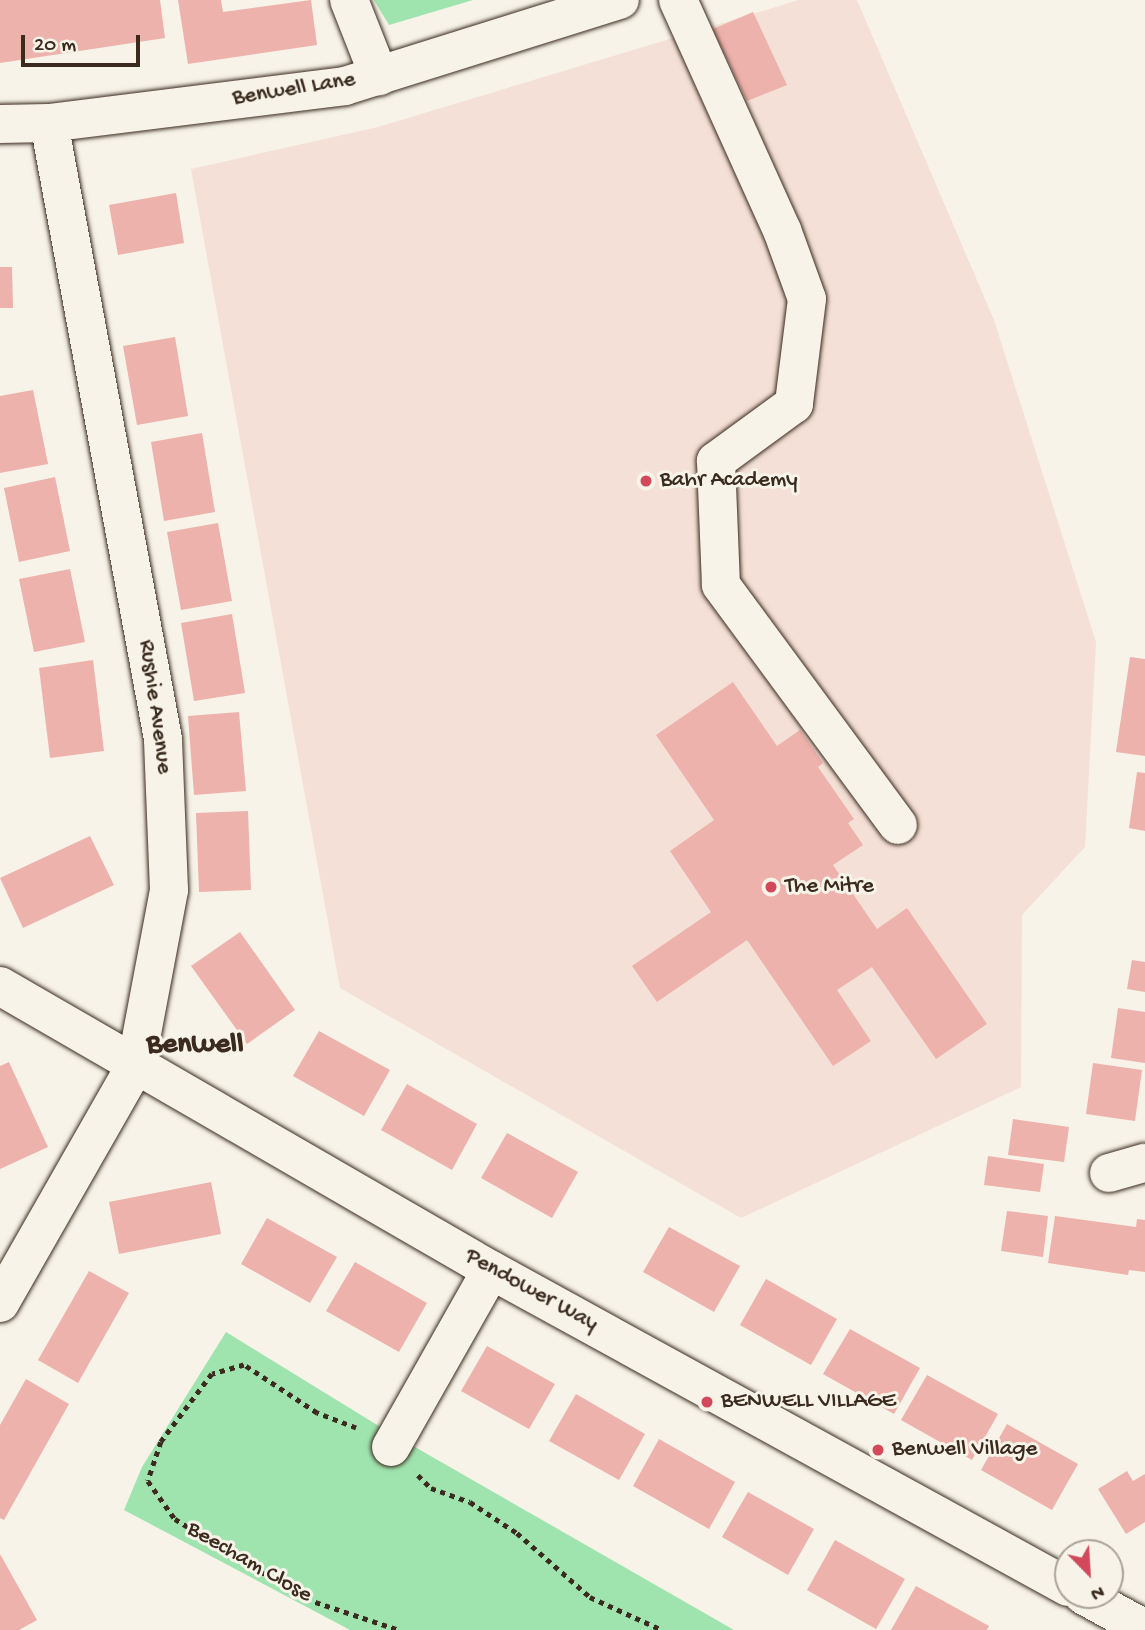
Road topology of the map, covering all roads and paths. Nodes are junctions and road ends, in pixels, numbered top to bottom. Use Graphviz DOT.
graph roads {
  1 [pos="349,0"];
  2 [pos="620,0"];
  3 [pos="678,0"];
  4 [pos="379,76"];
  5 [pos="49,122"];
  6 [pos="0,124"];
  7 [pos="898,825"];
  8 [pos="0,986"];
  9 [pos="136,1065"];
  10 [pos="1145,1163"];
  11 [pos="1109,1173"];
  12 [pos="491,1270"];
  13 [pos="0,1303"];
  14 [pos="391,1447"];
  15 [pos="1054,1579"];
  16 [pos="1109,1609"];
  17 [pos="1145,1629"];
  18 [pos="400,1630"];
  19 [pos="662,1630"];
  1 -- 4 [label="street"];
  2 -- 4 [label="street, Benwell Lane"];
  3 -- 7 [label="street"];
  4 -- 5 [label="street, Benwell Lane"];
  5 -- 6 [label="street, Benwell Lane"];
  5 -- 9 [label="street, Rushie Avenue"];
  8 -- 9 [label="street, Pendower Way"];
  9 -- 12 [label="street, Pendower Way"];
  9 -- 13 [label="street, Rushie Avenue"];
  10 -- 11 [label="street"];
  12 -- 14 [label="street"];
  12 -- 15 [label="street, Pendower Way"];
  14 -- 18 [label="path, Beecham Close"];
  14 -- 19 [label="path, Beecham Close"];
  16 -- 17 [label="street"];
}
